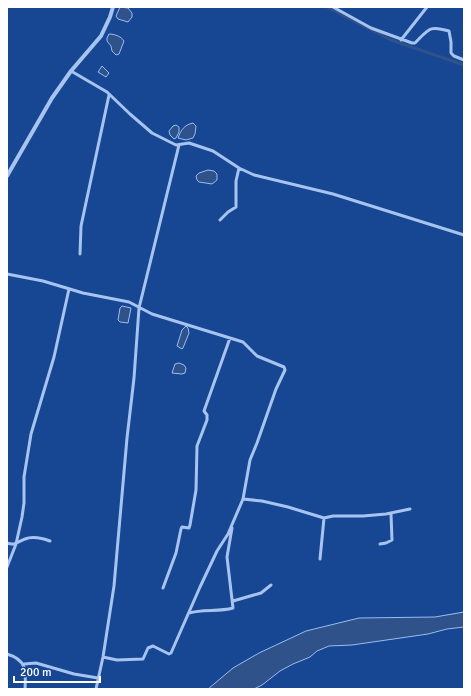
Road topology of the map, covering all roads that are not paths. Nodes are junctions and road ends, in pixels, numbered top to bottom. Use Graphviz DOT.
graph roads {
  1 [pos="113,7"];
  2 [pos="333,7"];
  3 [pos="427,7"];
  4 [pos="401,40"];
  5 [pos="464,60"];
  6 [pos="71,71"];
  7 [pos="109,95"];
  8 [pos="179,145"];
  9 [pos="239,168"];
  10 [pos="7,176"];
  11 [pos="220,220"];
  12 [pos="464,234"];
  13 [pos="80,254"];
  14 [pos="7,274"];
  15 [pos="69,289"];
  16 [pos="139,308"];
  17 [pos="230,338"];
  18 [pos="243,499"];
  19 [pos="410,509"];
  20 [pos="391,514"];
  21 [pos="324,518"];
  22 [pos="234,522"];
  23 [pos="50,541"];
  24 [pos="7,544"];
  25 [pos="16,544"];
  26 [pos="380,544"];
  27 [pos="320,559"];
  28 [pos="7,567"];
  29 [pos="271,585"];
  30 [pos="164,588"];
  31 [pos="233,601"];
  32 [pos="189,612"];
  33 [pos="7,654"];
  34 [pos="104,657"];
  35 [pos="24,664"];
  36 [pos="98,678"];
  37 [pos="26,689"];
  38 [pos="96,689"];
  1 -- 6 [label="street"];
  2 -- 4 [label="street"];
  3 -- 4 [label="street"];
  4 -- 5 [label="street"];
  6 -- 7 [label="street"];
  6 -- 10 [label="street"];
  7 -- 8 [label="street"];
  7 -- 13 [label="street"];
  8 -- 9 [label="street"];
  8 -- 16 [label="street"];
  9 -- 11 [label="street"];
  9 -- 12 [label="street"];
  14 -- 15 [label="street"];
  15 -- 16 [label="street"];
  15 -- 25 [label="street"];
  16 -- 17 [label="street"];
  16 -- 34 [label="street"];
  17 -- 18 [label="street"];
  17 -- 30 [label="street"];
  18 -- 21 [label="street"];
  18 -- 22 [label="street"];
  19 -- 20 [label="street"];
  20 -- 21 [label="street"];
  20 -- 26 [label="street"];
  21 -- 27 [label="street"];
  22 -- 31 [label="street"];
  22 -- 32 [label="street"];
  23 -- 25 [label="street"];
  24 -- 25 [label="street"];
  25 -- 28 [label="street"];
  29 -- 31 [label="street"];
  31 -- 32 [label="street"];
  32 -- 34 [label="street"];
  33 -- 35 [label="street"];
  34 -- 36 [label="street"];
  35 -- 36 [label="street"];
  35 -- 37 [label="street"];
  36 -- 38 [label="street"];
}
